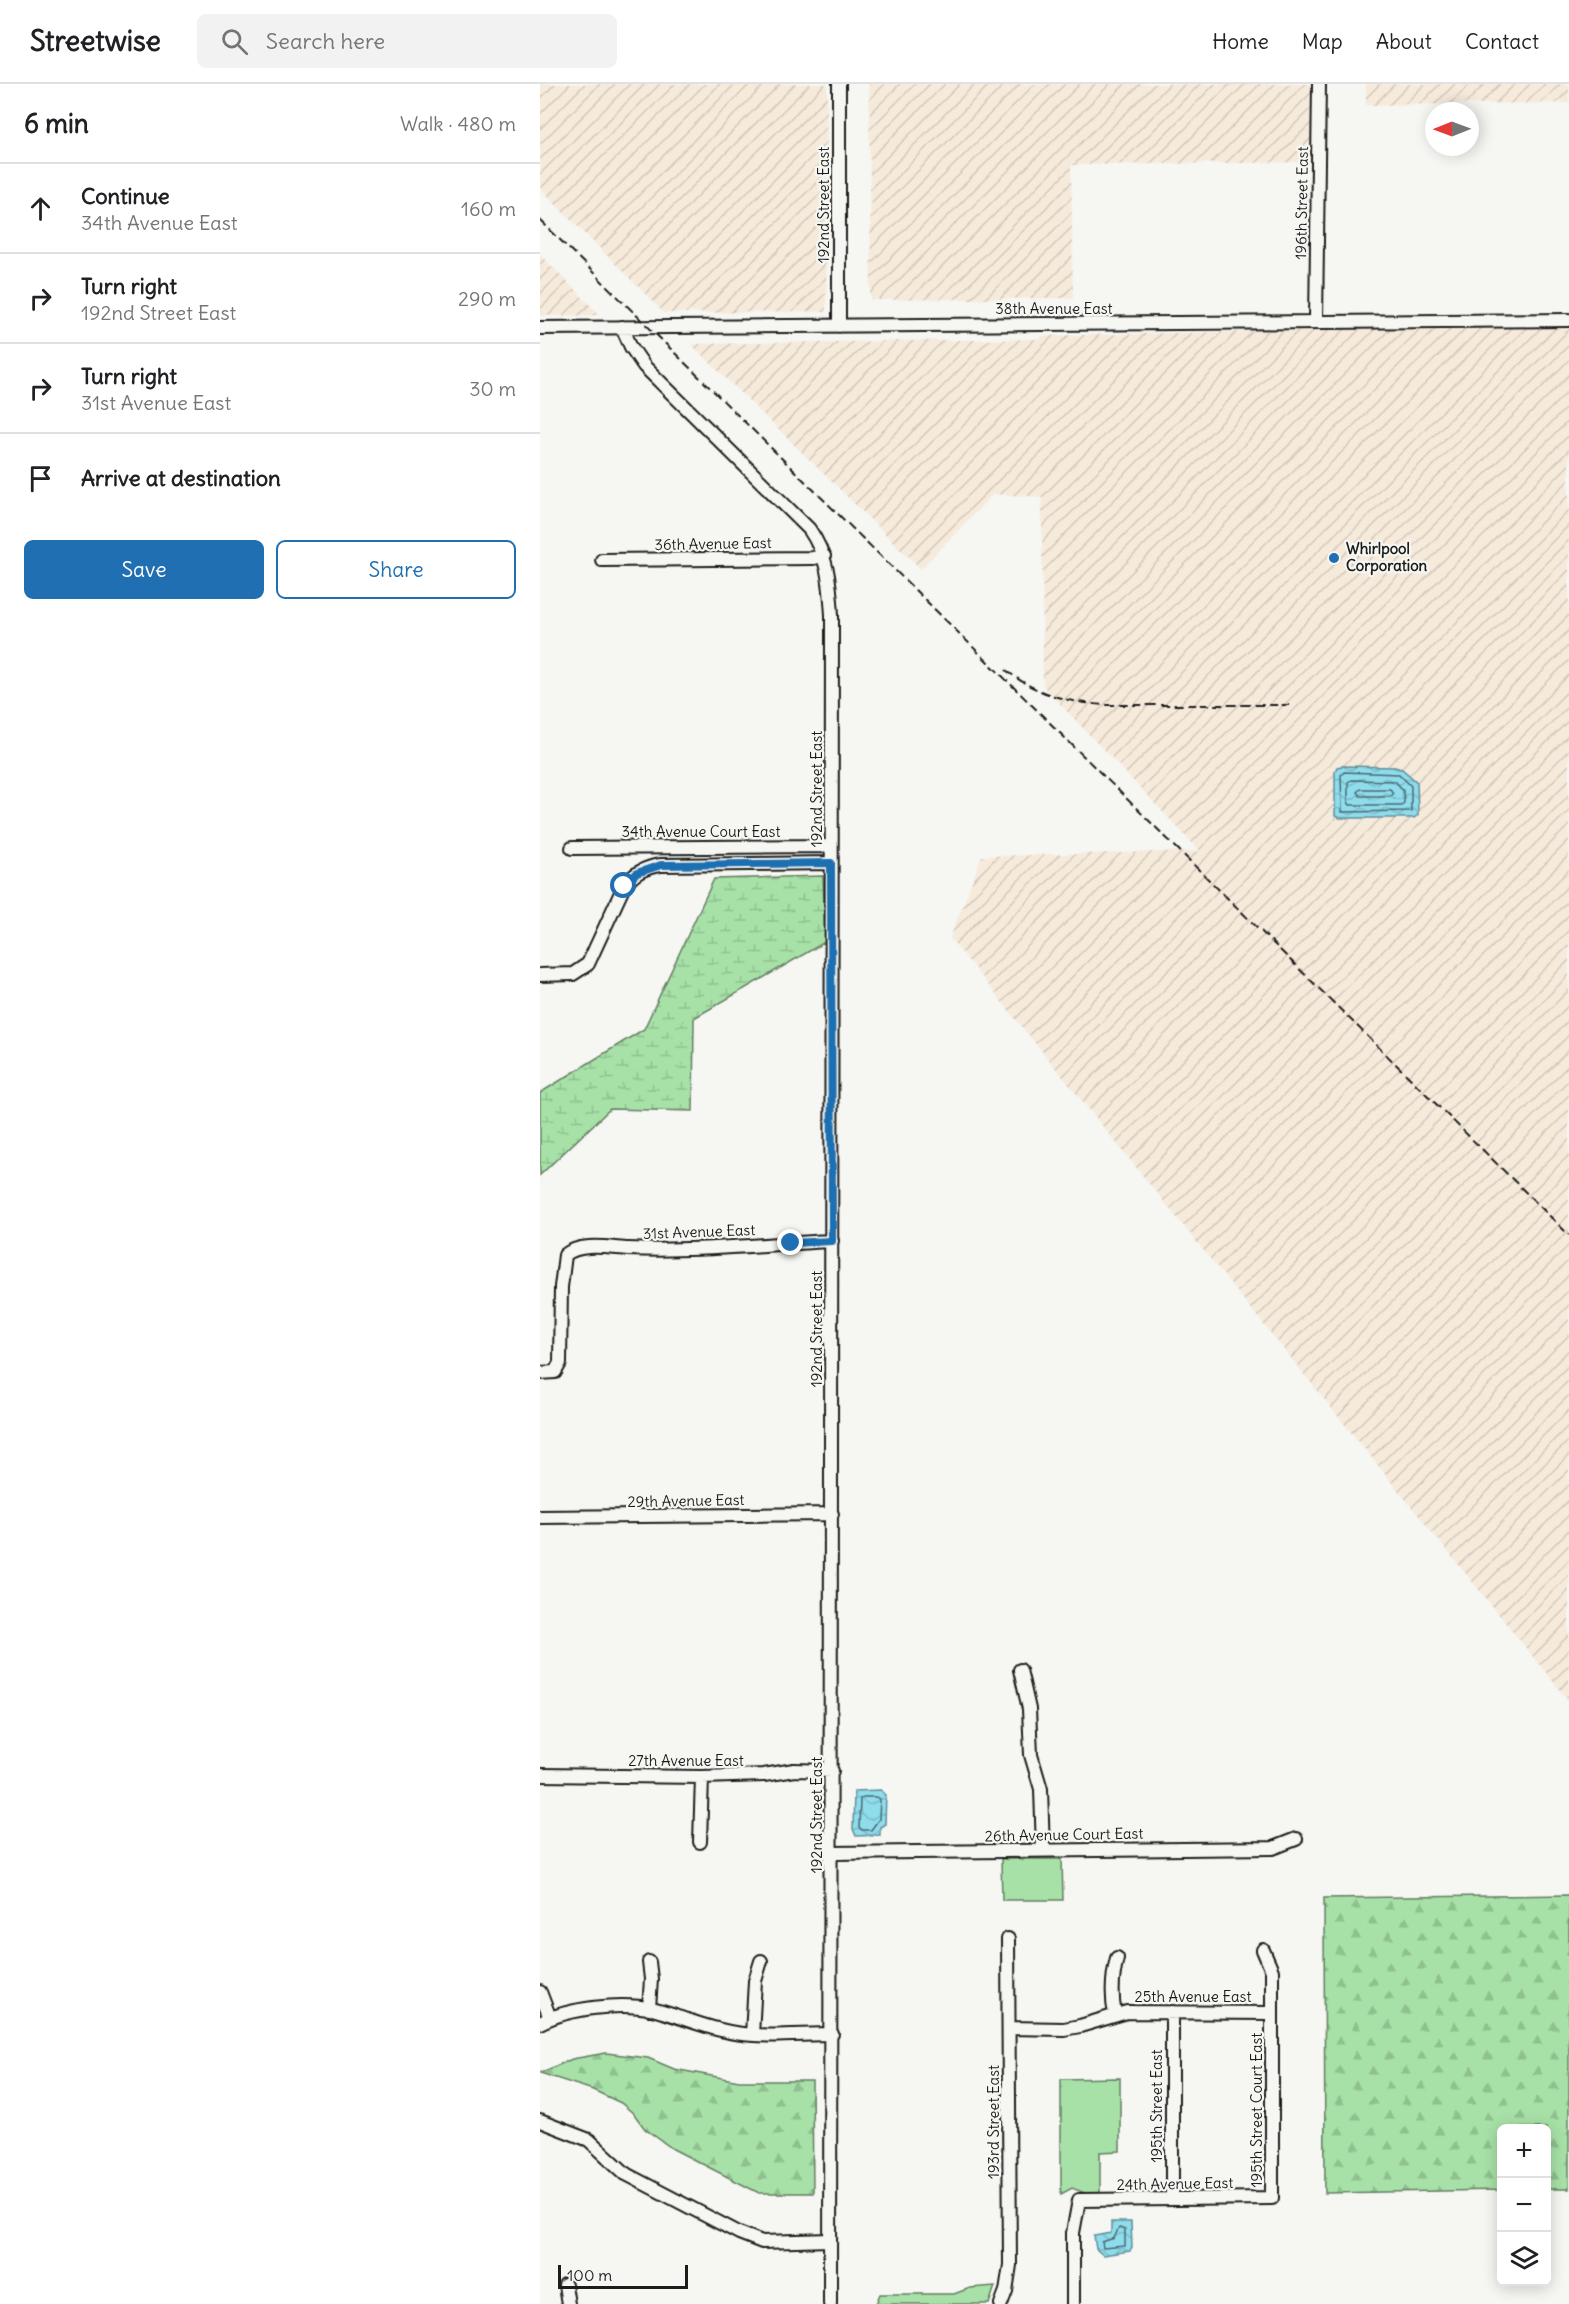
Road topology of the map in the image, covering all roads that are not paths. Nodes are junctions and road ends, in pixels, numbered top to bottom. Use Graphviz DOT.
graph roads {
  1 [pos="839,84"];
  2 [pos="1319,84"];
  3 [pos="1569,320"];
  4 [pos="1316,322"];
  5 [pos="839,326"];
  6 [pos="622,327"];
  7 [pos="540,328"];
  8 [pos="824,556"];
  9 [pos="602,560"];
  10 [pos="831,846"];
  11 [pos="572,848"];
  12 [pos="831,863"];
  13 [pos="540,975"];
  14 [pos="832,1241"];
  15 [pos="540,1374"];
  16 [pos="832,1514"];
  17 [pos="540,1517"];
  18 [pos="1020,1670"];
  19 [pos="832,1771"];
  20 [pos="540,1775"];
  21 [pos="702,1777"];
  22 [pos="1296,1839"];
  23 [pos="700,1842"];
  24 [pos="1043,1850"];
  25 [pos="832,1853"];
  26 [pos="1008,1939"];
  27 [pos="1263,1950"];
  28 [pos="1117,1958"];
  29 [pos="761,1961"];
  30 [pos="649,1962"];
  31 [pos="540,1992"];
  32 [pos="649,2009"];
  33 [pos="1172,2012"];
  34 [pos="1271,2013"];
  35 [pos="1115,2015"];
  36 [pos="545,2021"];
  37 [pos="1009,2028"];
  38 [pos="831,2034"];
  39 [pos="752,2035"];
  40 [pos="540,2121"];
  41 [pos="1272,2198"];
  42 [pos="1172,2199"];
  43 [pos="831,2240"];
  44 [pos="565,2285"];
  45 [pos="568,2304"];
  46 [pos="830,2304"];
  47 [pos="1001,2304"];
  48 [pos="1073,2304"];
  1 -- 5 [label="street, 192nd Street East"];
  2 -- 4 [label="street, 196th Street East"];
  3 -- 4 [label="street, 38th Avenue East"];
  4 -- 5 [label="street, 38th Avenue East"];
  5 -- 6 [label="street, 38th Avenue East"];
  6 -- 7 [label="street, 38th Avenue East"];
  6 -- 8 [label="street, 192nd Street East"];
  8 -- 9 [label="street, 36th Avenue East"];
  8 -- 10 [label="street, 192nd Street East"];
  10 -- 11 [label="street, 34th Avenue Court East"];
  10 -- 12 [label="street, 192nd Street East"];
  12 -- 13 [label="street"];
  12 -- 14 [label="street, 192nd Street East"];
  14 -- 15 [label="street, 31st Avenue East"];
  14 -- 16 [label="street, 192nd Street East"];
  16 -- 17 [label="street, 29th Avenue East"];
  16 -- 19 [label="street, 192nd Street East"];
  18 -- 24 [label="street"];
  19 -- 21 [label="street, 27th Avenue East"];
  19 -- 25 [label="street, 192nd Street East"];
  20 -- 21 [label="street, 27th Avenue East"];
  21 -- 23 [label="street"];
  22 -- 24 [label="street, 26th Avenue Court East"];
  24 -- 25 [label="street, 26th Avenue Court East"];
  25 -- 38 [label="street, 192nd Street East"];
  26 -- 37 [label="street, 193rd Street East"];
  27 -- 34 [label="street, 195th Street Court East"];
  28 -- 35 [label="street"];
  29 -- 39 [label="street"];
  30 -- 32 [label="street"];
  31 -- 36 [label="street"];
  32 -- 36 [label="street"];
  32 -- 39 [label="street"];
  33 -- 34 [label="street, 25th Avenue East"];
  33 -- 35 [label="street, 25th Avenue East"];
  33 -- 42 [label="street, 195th Street East"];
  34 -- 41 [label="street, 195th Street Court East"];
  35 -- 37 [label="street, 25th Avenue East"];
  37 -- 47 [label="street, 193rd Street East"];
  38 -- 39 [label="street"];
  38 -- 43 [label="street, 192nd Street East"];
  40 -- 43 [label="street"];
  41 -- 42 [label="street, 24th Avenue East"];
  42 -- 48 [label="street, 24th Avenue East"];
  43 -- 46 [label="street, 192nd Street East"];
  44 -- 45 [label="street"];
}
